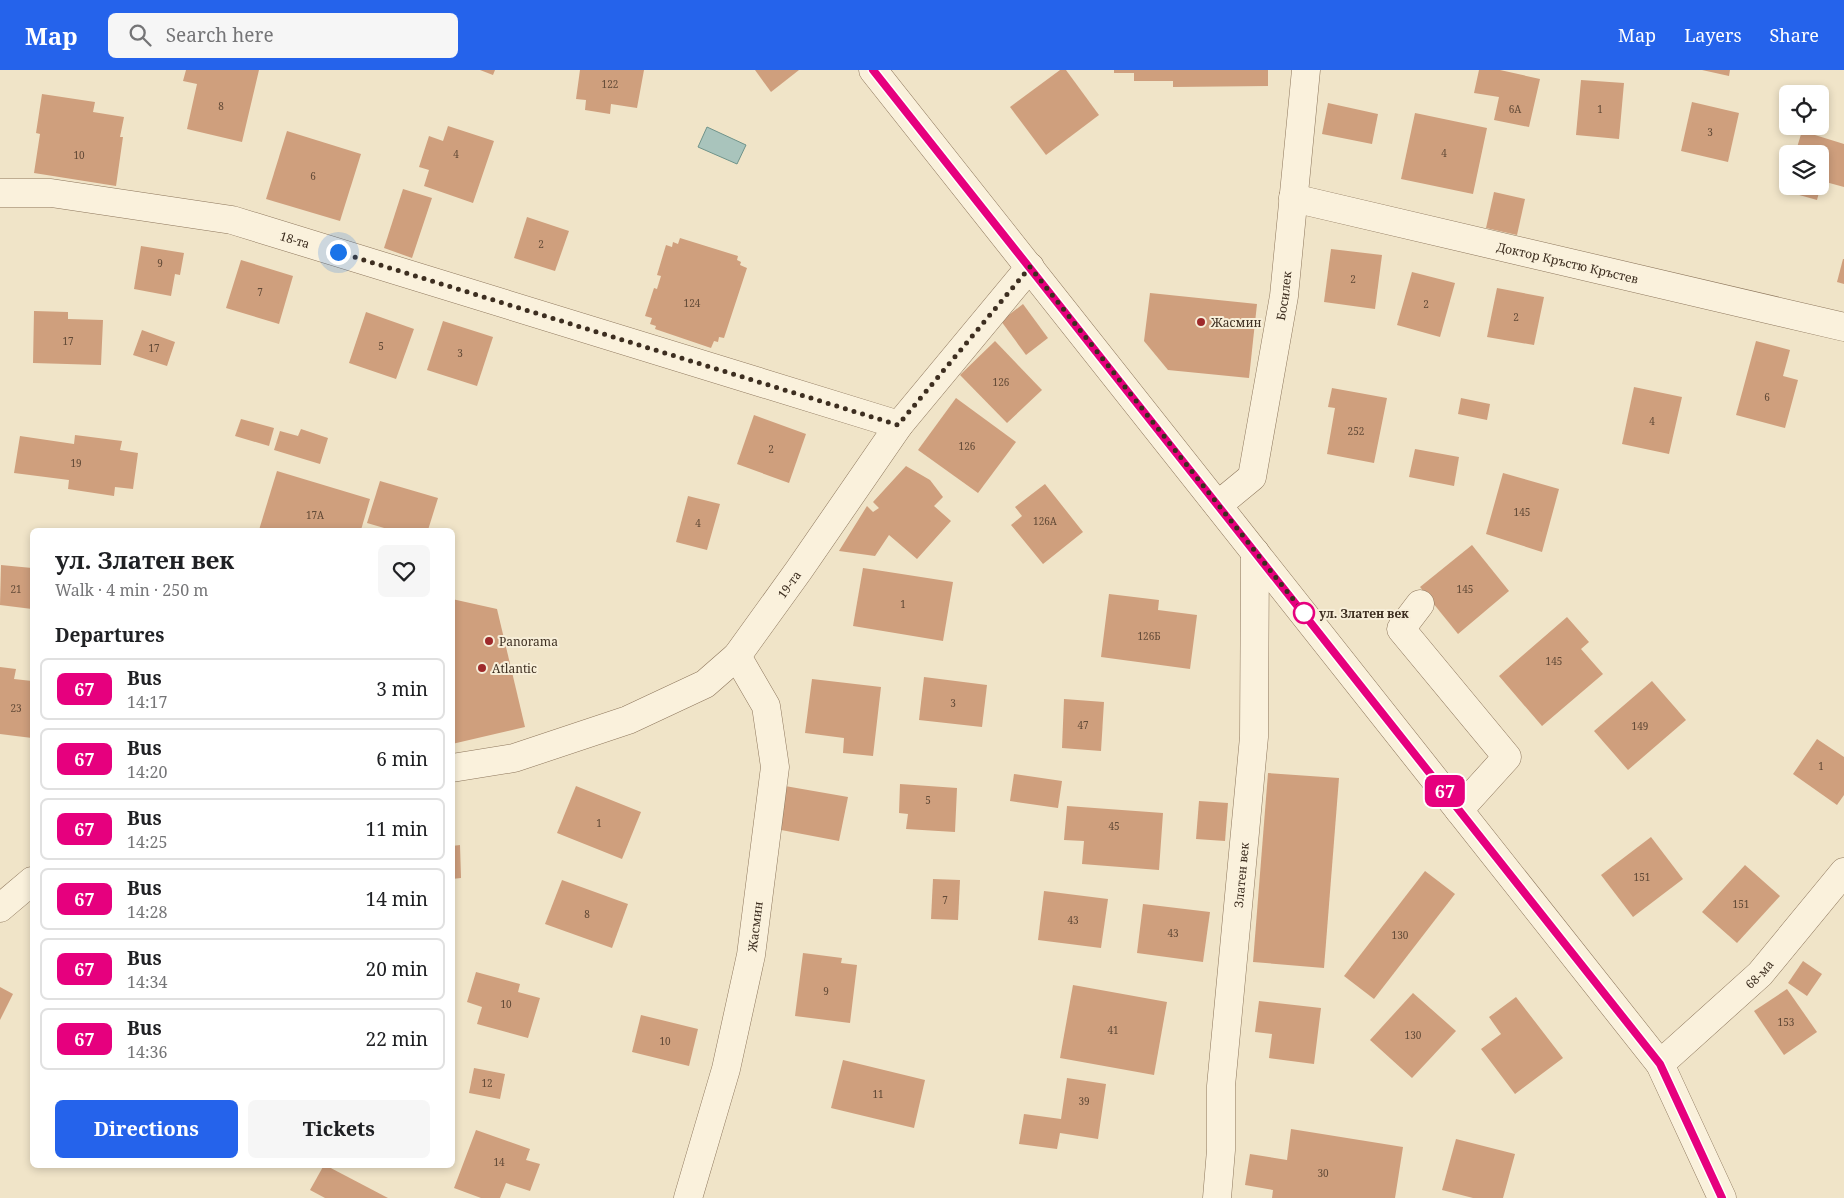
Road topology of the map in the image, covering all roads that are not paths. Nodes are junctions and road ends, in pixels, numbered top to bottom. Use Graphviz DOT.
graph roads {
  1 [pos="874,70"];
  2 [pos="1306,70"];
  3 [pos="0,193"];
  4 [pos="1293,198"];
  5 [pos="1030,267"];
  6 [pos="1844,327"];
  7 [pos="898,425"];
  8 [pos="1218,505"];
  9 [pos="1255,552"];
  10 [pos="1420,604"];
  11 [pos="736,656"];
  12 [pos="455,768"];
  13 [pos="1459,810"];
  14 [pos="1844,872"];
  15 [pos="30,883"];
  16 [pos="0,908"];
  17 [pos="1660,1064"];
  18 [pos="688,1198"];
  19 [pos="1217,1198"];
  20 [pos="1722,1198"];
  1 -- 5 [label="street"];
  2 -- 4 [label="street, Босилек"];
  3 -- 7 [label="street, 18-та"];
  4 -- 6 [label="street, Доктор Кръстю Кръстев"];
  4 -- 8 [label="street, Босилек"];
  5 -- 7 [label="street, 19-та"];
  5 -- 8 [label="street"];
  7 -- 11 [label="street, 19-та"];
  8 -- 9 [label="street"];
  9 -- 13 [label="street"];
  9 -- 19 [label="street, Златен век"];
  10 -- 13 [label="street"];
  11 -- 12 [label="street, 19-та"];
  11 -- 18 [label="street, Жасмин"];
  13 -- 17 [label="street"];
  14 -- 17 [label="street, 68-ма"];
  15 -- 16 [label="street"];
  17 -- 20 [label="street"];
}
